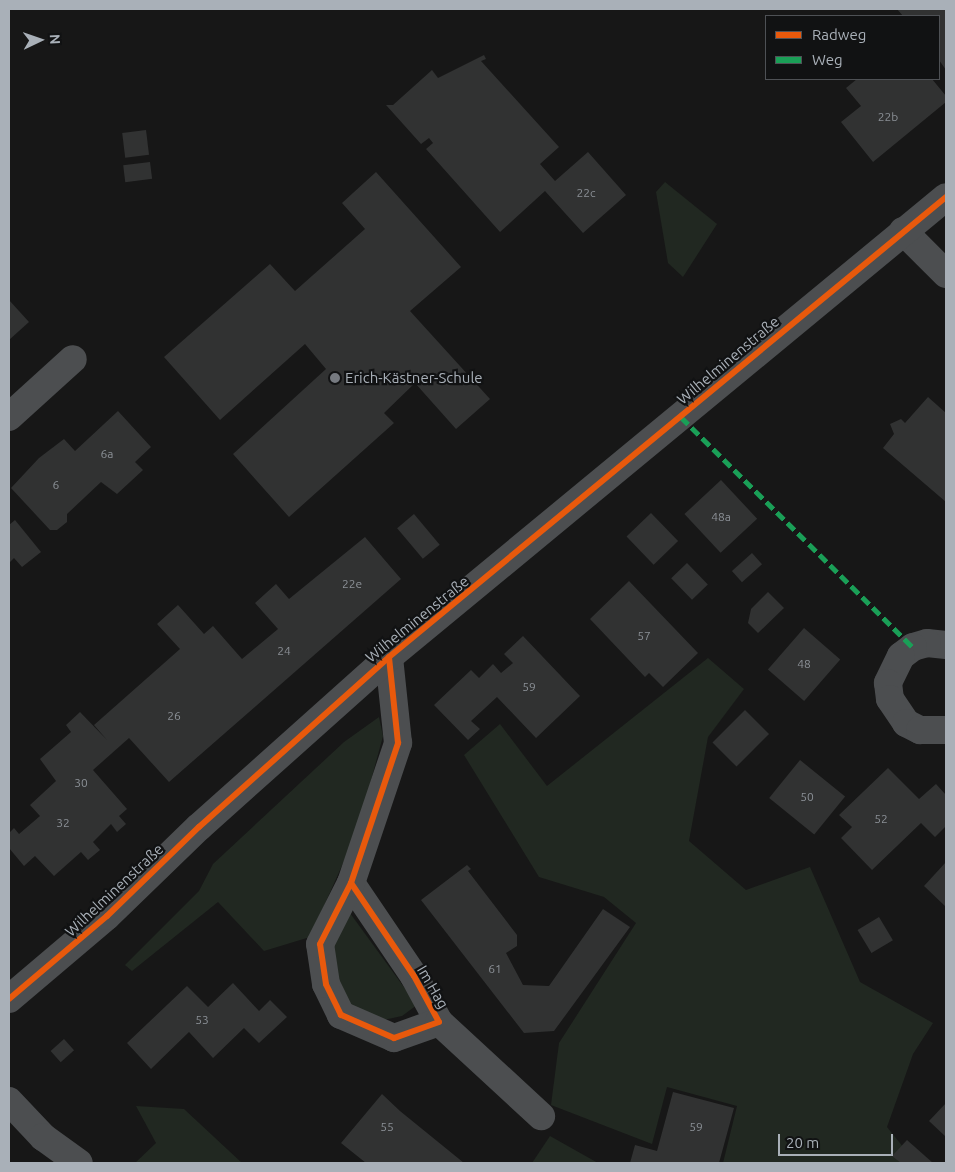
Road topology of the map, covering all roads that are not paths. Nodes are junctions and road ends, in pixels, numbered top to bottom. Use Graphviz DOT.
graph roads {
  1 [pos="946,197"];
  2 [pos="903,231"];
  3 [pos="946,274"];
  4 [pos="73,359"];
  5 [pos="9,417"];
  6 [pos="946,645"];
  7 [pos="389,657"];
  8 [pos="946,730"];
  9 [pos="351,883"];
  10 [pos="9,999"];
  11 [pos="439,1022"];
  12 [pos="9,1101"];
  13 [pos="541,1116"];
  14 [pos="78,1163"];
  1 -- 2 [label="street, Wilhelminenstraße"];
  2 -- 3 [label="street"];
  2 -- 7 [label="street, Wilhelminenstraße"];
  4 -- 5 [label="street"];
  6 -- 8 [label="street"];
  7 -- 9 [label="street, Im Hag"];
  7 -- 10 [label="street, Wilhelminenstraße"];
  9 -- 11 [label="street, Im Hag"];
  9 -- 11 [label="street, Im Hag"];
  11 -- 13 [label="street, Im Hag"];
  12 -- 14 [label="street"];
}
